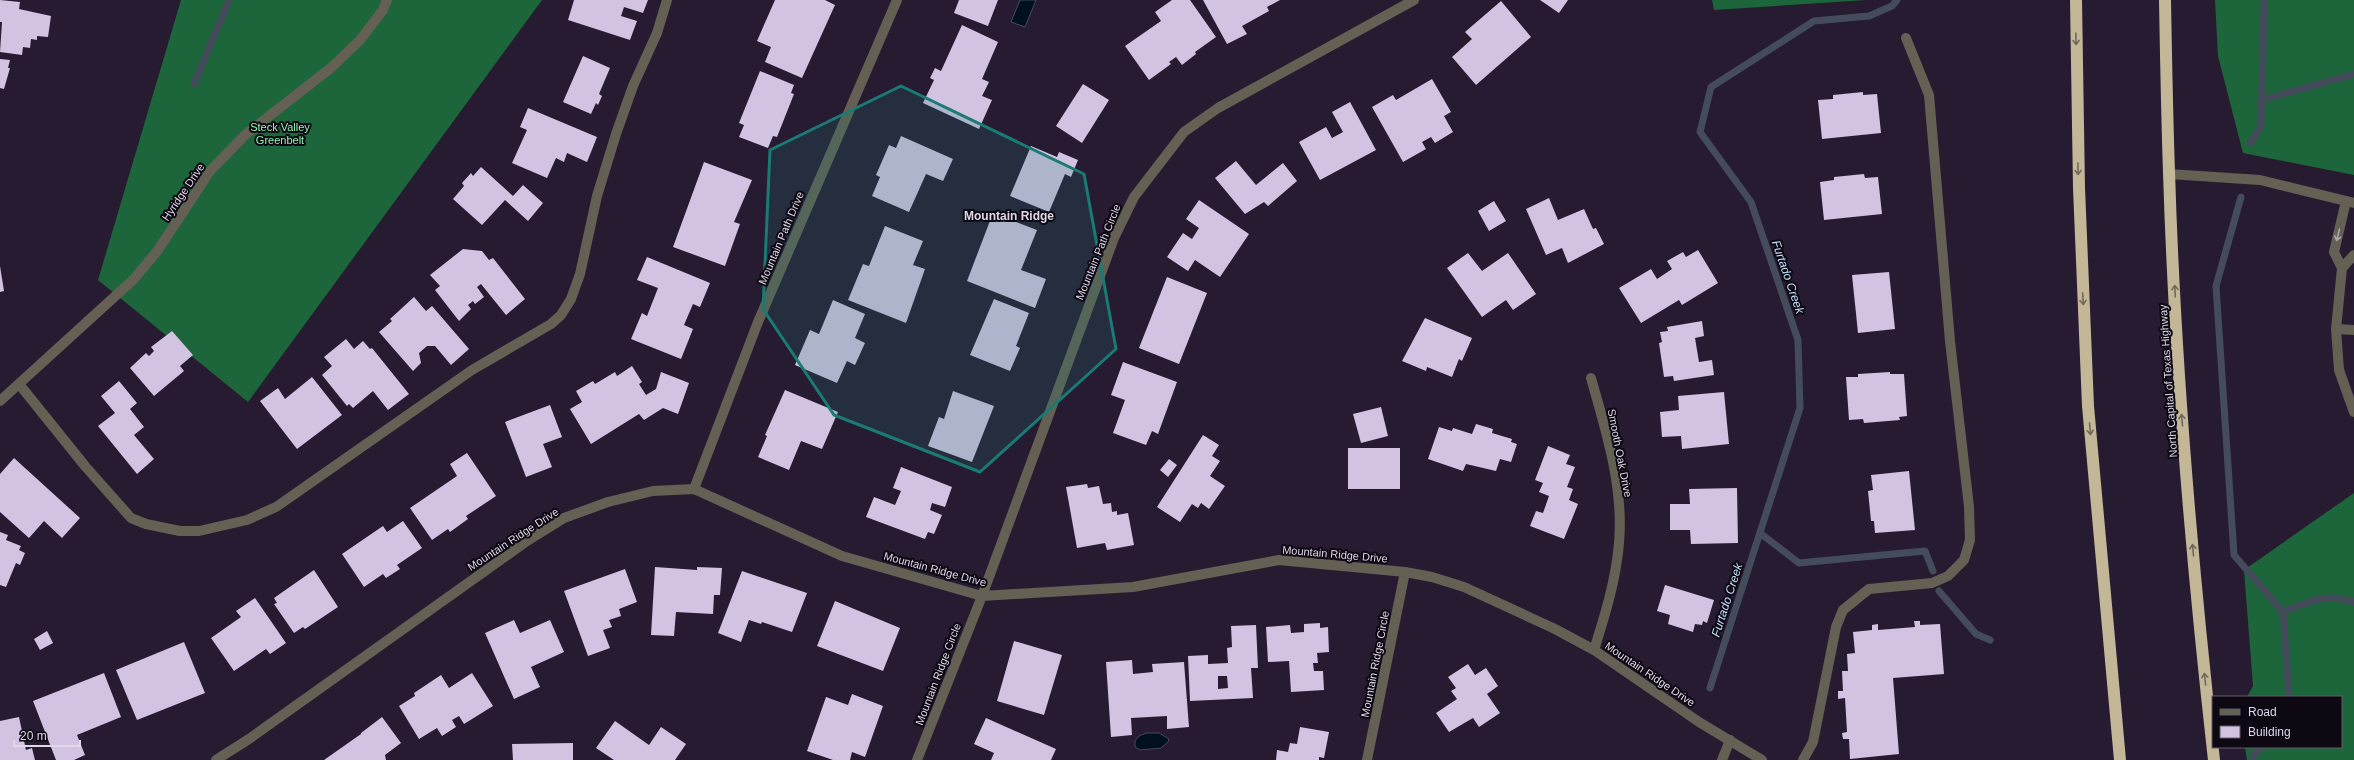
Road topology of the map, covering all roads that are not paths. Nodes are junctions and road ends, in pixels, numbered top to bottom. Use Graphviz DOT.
graph roads {
  1 [pos="387,0"];
  2 [pos="667,0"];
  3 [pos="897,0"];
  4 [pos="1414,0"];
  5 [pos="2076,0"];
  6 [pos="2165,0"];
  7 [pos="1906,38"];
  8 [pos="2169,174"];
  9 [pos="2350,202"];
  10 [pos="2354,255"];
  11 [pos="2342,268"];
  12 [pos="2336,329"];
  13 [pos="2354,330"];
  14 [pos="1591,378"];
  15 [pos="19,384"];
  16 [pos="0,401"];
  17 [pos="2354,412"];
  18 [pos="694,489"];
  19 [pos="1405,572"];
  20 [pos="982,596"];
  21 [pos="1594,650"];
  22 [pos="1730,740"];
  23 [pos="2212,741"];
  24 [pos="2213,748"];
  25 [pos="216,760"];
  26 [pos="917,760"];
  27 [pos="1367,760"];
  28 [pos="1722,760"];
  29 [pos="1762,760"];
  30 [pos="1803,760"];
  31 [pos="2120,760"];
  32 [pos="2214,760"];
  1 -- 15 [label="street, Hyridge Drive"];
  2 -- 15 [label="street"];
  3 -- 18 [label="street, Mountain Path Drive"];
  4 -- 20 [label="street, Mountain Path Circle"];
  5 -- 31 [label="highway, one-way"];
  6 -- 8 [label="highway, North Capital of Texas Highway"];
  7 -- 30 [label="street"];
  8 -- 9 [label="street"];
  23 -- 8 [label="highway, North Capital of Texas Highway, one-way"];
  9 -- 11 [label="street, one-way"];
  10 -- 11 [label="street"];
  11 -- 12 [label="street"];
  12 -- 13 [label="street"];
  12 -- 17 [label="street"];
  14 -- 21 [label="street, Smooth Oak Drive"];
  15 -- 16 [label="street, Hyridge Drive"];
  18 -- 20 [label="street, Mountain Ridge Drive"];
  18 -- 25 [label="street, Mountain Ridge Drive"];
  19 -- 20 [label="street, Mountain Ridge Drive"];
  19 -- 21 [label="street, Mountain Ridge Drive"];
  19 -- 27 [label="street, Mountain Ridge Circle"];
  20 -- 26 [label="street, Mountain Ridge Circle"];
  21 -- 22 [label="street, Mountain Ridge Drive"];
  22 -- 28 [label="street"];
  22 -- 29 [label="street, Mountain Ridge Drive"];
  32 -- 24 [label="highway, North Capital of Texas Highway, one-way"];
}
